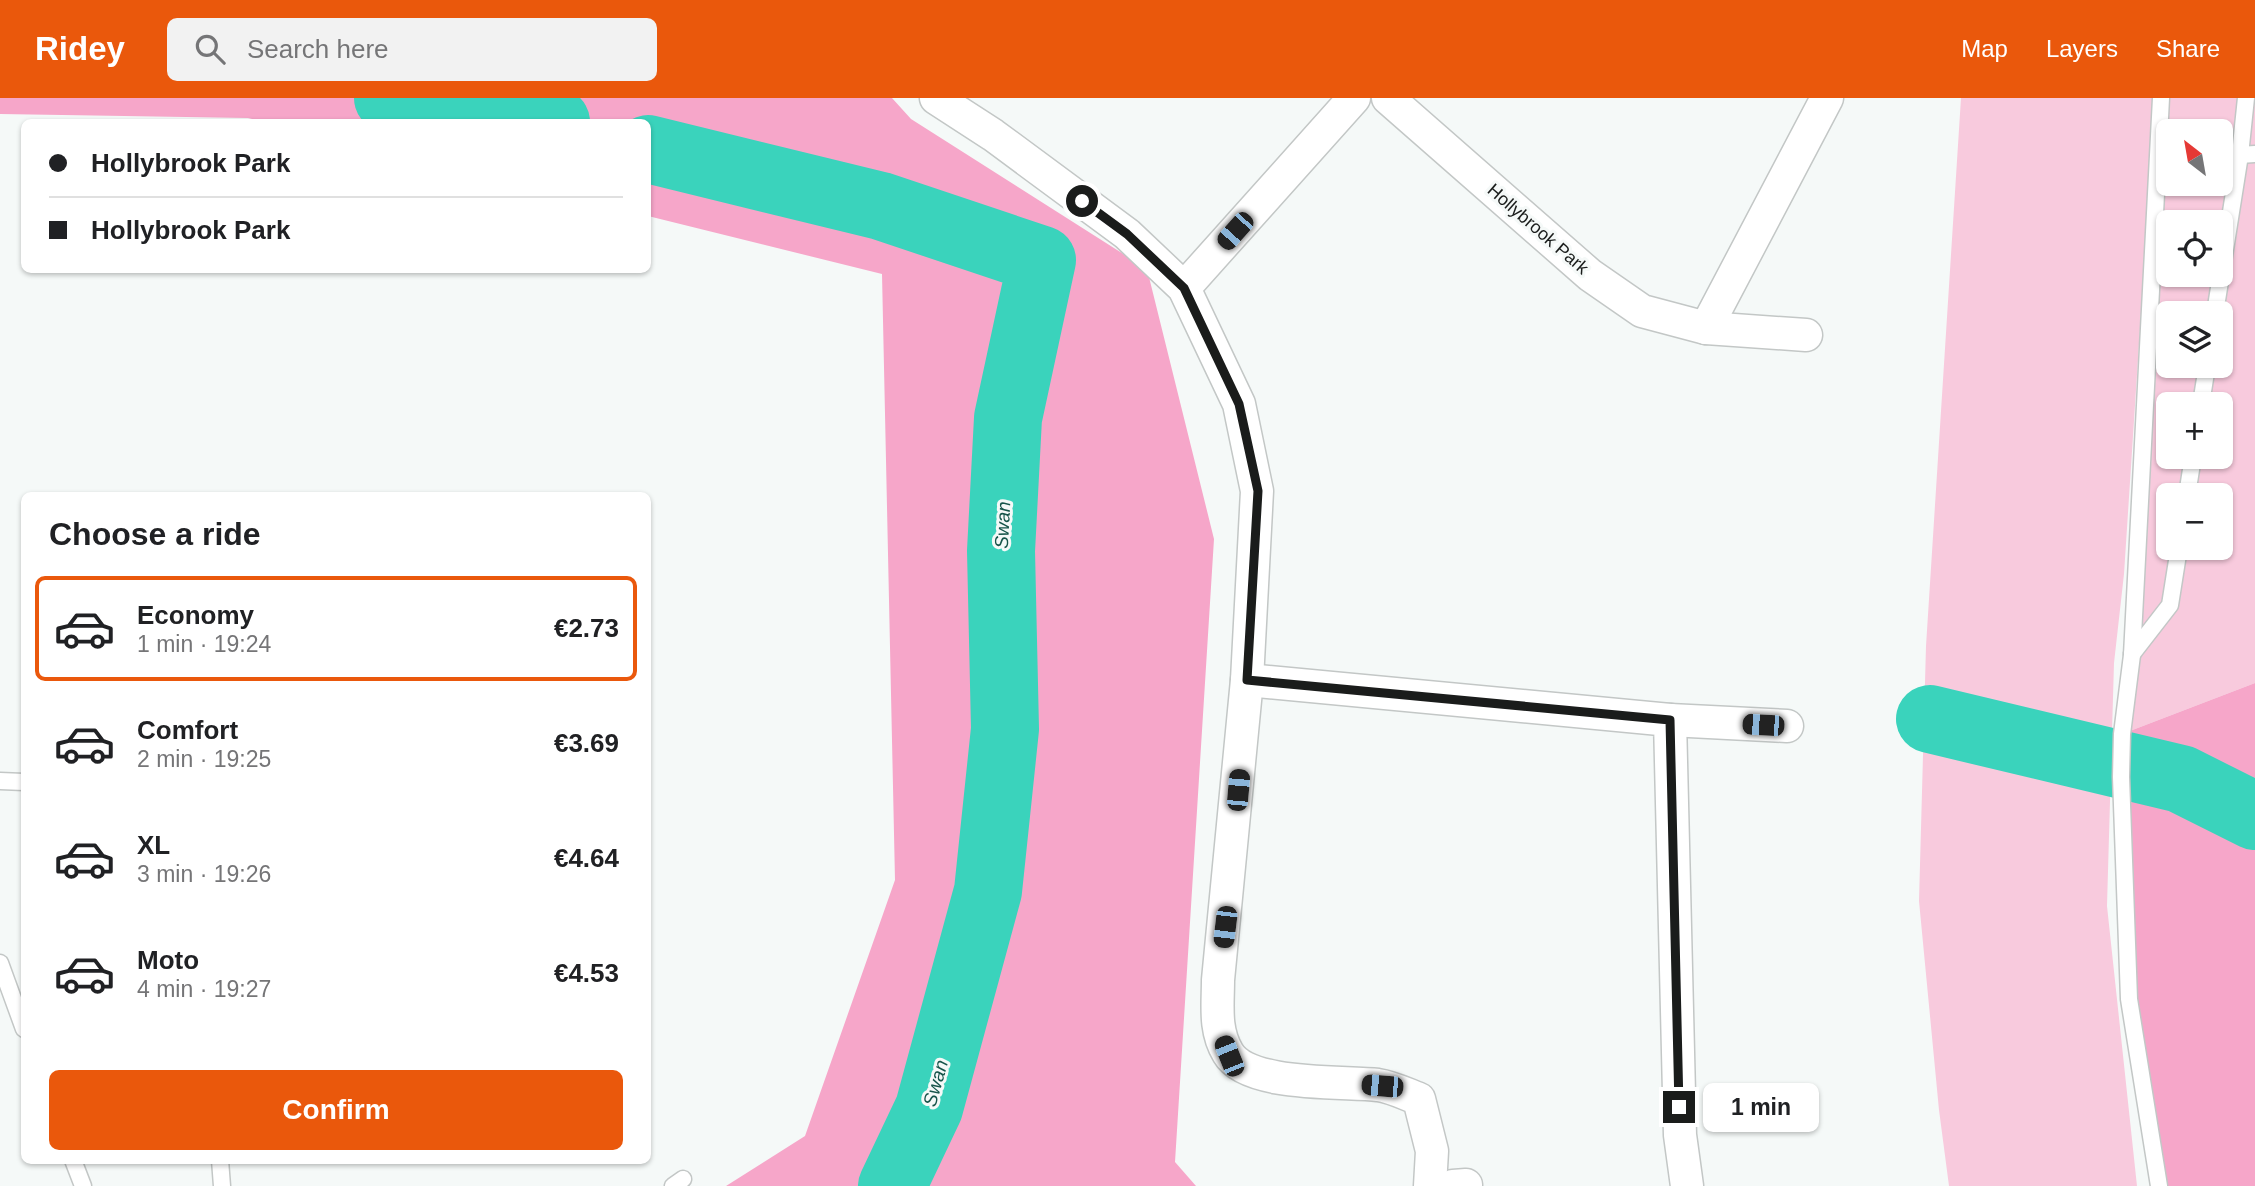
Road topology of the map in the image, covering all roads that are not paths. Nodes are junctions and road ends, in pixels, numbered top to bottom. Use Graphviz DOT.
graph roads {
  1 [pos="936,98"];
  2 [pos="1354,98"];
  3 [pos="1388,98"];
  4 [pos="1827,98"];
  5 [pos="2161,98"];
  6 [pos="2246,98"];
  7 [pos="2248,154"];
  8 [pos="1184,288"];
  9 [pos="2217,301"];
  10 [pos="1706,328"];
  11 [pos="1806,335"];
  12 [pos="2177,560"];
  13 [pos="2132,655"];
  14 [pos="1247,680"];
  15 [pos="1670,720"];
  16 [pos="1787,726"];
  17 [pos="0,780"];
  18 [pos="21,782"];
  19 [pos="0,963"];
  20 [pos="21,1021"];
  21 [pos="75,1164"];
  22 [pos="220,1164"];
  23 [pos="83,1186"];
  24 [pos="222,1186"];
  25 [pos="1430,1186"];
  26 [pos="1686,1186"];
  27 [pos="2159,1186"];
  1 -- 8 [label="street"];
  2 -- 8 [label="street"];
  3 -- 10 [label="street, Hollybrook Park"];
  4 -- 10 [label="street"];
  5 -- 13 [label="lane"];
  6 -- 7 [label="lane"];
  7 -- 9 [label="lane"];
  8 -- 14 [label="street"];
  10 -- 11 [label="street, Hollybrook Park"];
  12 -- 13 [label="lane"];
  13 -- 27 [label="lane"];
  14 -- 15 [label="street"];
  14 -- 25 [label="street"];
  15 -- 16 [label="street"];
  15 -- 26 [label="street"];
  17 -- 18 [label="lane"];
  19 -- 20 [label="lane"];
  21 -- 23 [label="lane"];
  22 -- 24 [label="lane"];
}
